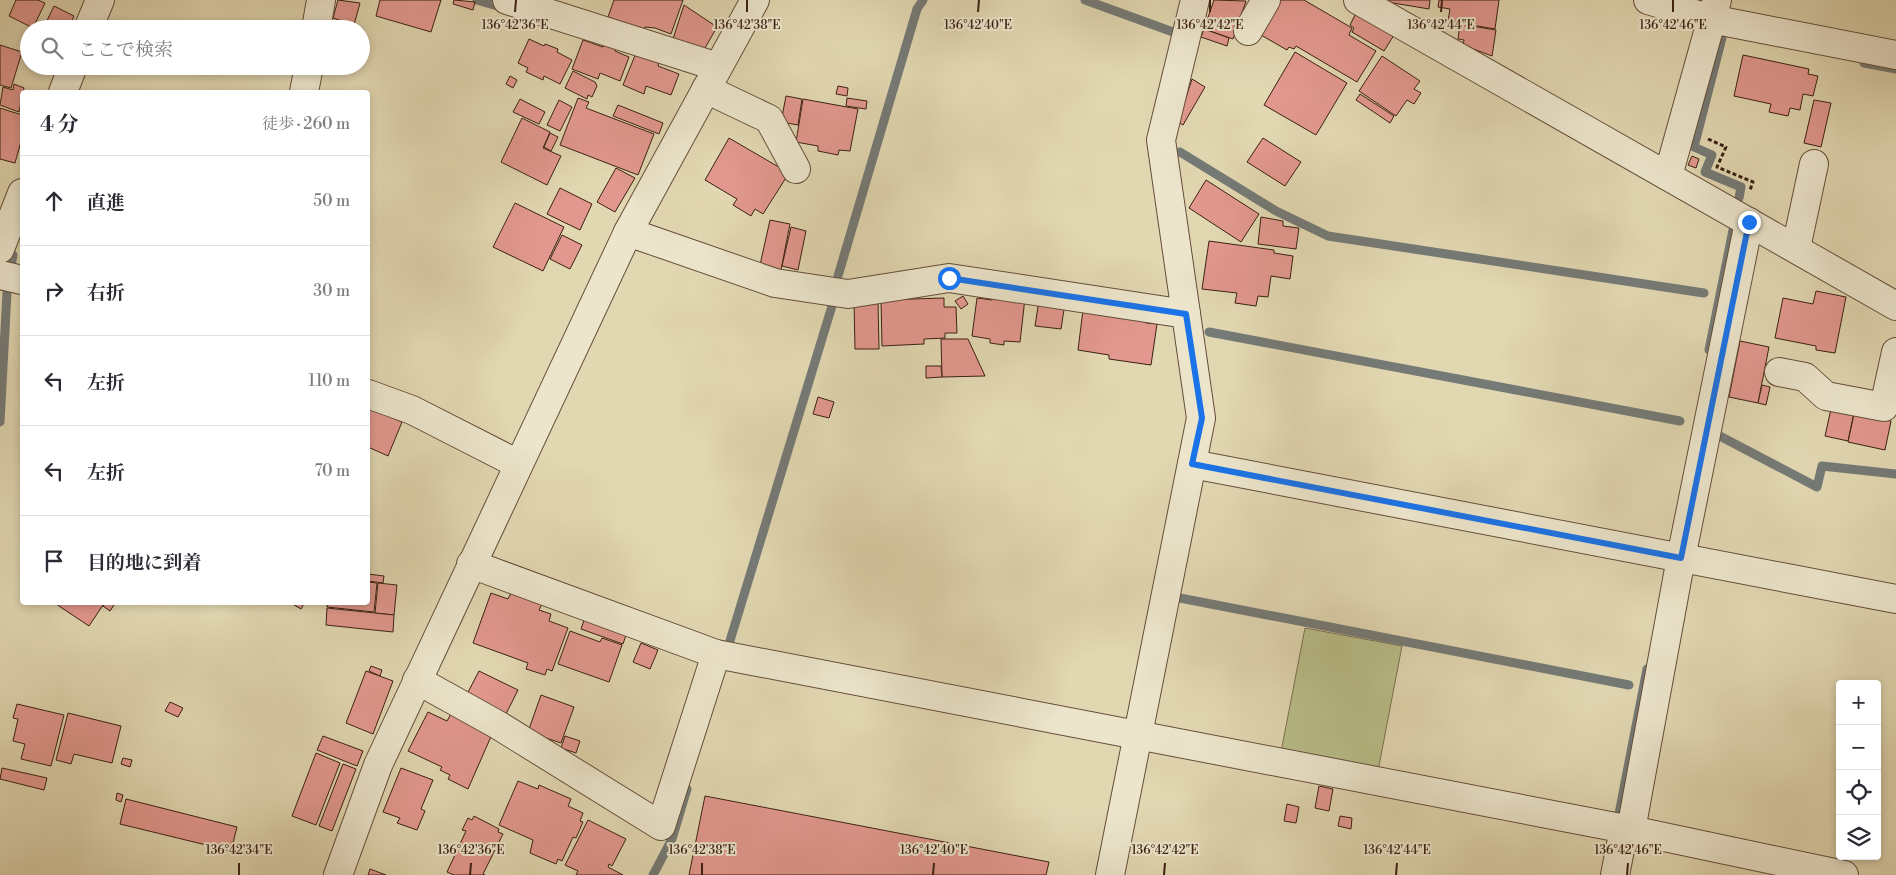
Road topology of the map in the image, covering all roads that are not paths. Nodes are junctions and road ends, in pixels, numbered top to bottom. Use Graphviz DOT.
graph roads {
  1 [pos="100,0"];
  2 [pos="321,0"];
  3 [pos="507,0"];
  4 [pos="755,0"];
  5 [pos="1195,0"];
  6 [pos="1266,0"];
  7 [pos="1358,0"];
  8 [pos="1648,0"];
  9 [pos="1714,10"];
  10 [pos="92,20"];
  11 [pos="318,20"];
  12 [pos="1248,31"];
  13 [pos="1896,54"];
  14 [pos="70,75"];
  15 [pos="307,75"];
  16 [pos="712,78"];
  17 [pos="64,90"];
  18 [pos="304,90"];
  19 [pos="1814,164"];
  20 [pos="796,169"];
  21 [pos="1668,176"];
  22 [pos="20,198"];
  23 [pos="1744,219"];
  24 [pos="628,232"];
  25 [pos="1796,248"];
  26 [pos="0,249"];
  27 [pos="0,275"];
  28 [pos="20,280"];
  29 [pos="1896,306"];
  30 [pos="1186,314"];
  31 [pos="1896,352"];
  32 [pos="1779,372"];
  33 [pos="370,395"];
  34 [pos="518,464"];
  35 [pos="1192,464"];
  36 [pos="1681,558"];
  37 [pos="471,564"];
  38 [pos="1896,599"];
  39 [pos="716,654"];
  40 [pos="417,680"];
  41 [pos="1138,736"];
  42 [pos="1628,829"];
  43 [pos="338,875"];
  44 [pos="1110,875"];
  45 [pos="1615,875"];
  46 [pos="1844,875"];
  1 -- 10 [label="street"];
  2 -- 11 [label="street"];
  3 -- 16 [label="street"];
  4 -- 16 [label="street"];
  5 -- 30 [label="street"];
  6 -- 12 [label="street"];
  7 -- 21 [label="street"];
  8 -- 9 [label="street"];
  9 -- 13 [label="street"];
  9 -- 21 [label="street"];
  14 -- 17 [label="street"];
  15 -- 18 [label="street"];
  16 -- 20 [label="street"];
  16 -- 24 [label="street"];
  19 -- 25 [label="street"];
  21 -- 23 [label="street"];
  22 -- 26 [label="street"];
  23 -- 25 [label="street"];
  23 -- 36 [label="street"];
  24 -- 30 [label="street"];
  24 -- 34 [label="street"];
  25 -- 29 [label="street"];
  27 -- 28 [label="street"];
  30 -- 35 [label="street"];
  31 -- 32 [label="street"];
  33 -- 34 [label="street"];
  34 -- 37 [label="street"];
  35 -- 36 [label="street"];
  35 -- 41 [label="street"];
  36 -- 38 [label="street"];
  36 -- 42 [label="street"];
  37 -- 39 [label="street"];
  37 -- 40 [label="street"];
  39 -- 40 [label="street"];
  39 -- 41 [label="street"];
  40 -- 43 [label="street"];
  41 -- 42 [label="street"];
  41 -- 44 [label="street"];
  42 -- 45 [label="street"];
  42 -- 46 [label="street"];
}
